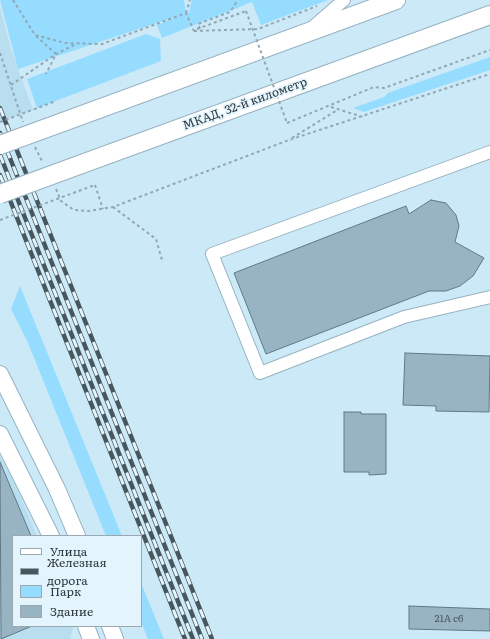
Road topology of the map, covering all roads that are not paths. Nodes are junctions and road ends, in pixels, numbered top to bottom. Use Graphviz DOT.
graph roads {
  1 [pos="344,0"];
  2 [pos="396,0"];
  3 [pos="490,15"];
  4 [pos="295,37"];
  5 [pos="0,145"];
  6 [pos="490,152"];
  7 [pos="0,194"];
  8 [pos="490,297"];
  9 [pos="0,374"];
  10 [pos="0,434"];
  11 [pos="50,535"];
  12 [pos="77,535"];
  13 [pos="86,627"];
  14 [pos="110,627"];
  15 [pos="91,639"];
  16 [pos="115,639"];
  1 -- 4 [label="lane"];
  2 -- 4 [label="highway"];
  3 -- 7 [label="highway, МКАД, 32-й километр, bridge"];
  4 -- 5 [label="highway, bridge"];
  6 -- 8 [label="lane"];
  9 -- 12 [label="main road"];
  10 -- 11 [label="main road"];
  13 -- 15 [label="main road"];
  14 -- 16 [label="main road"];
}
